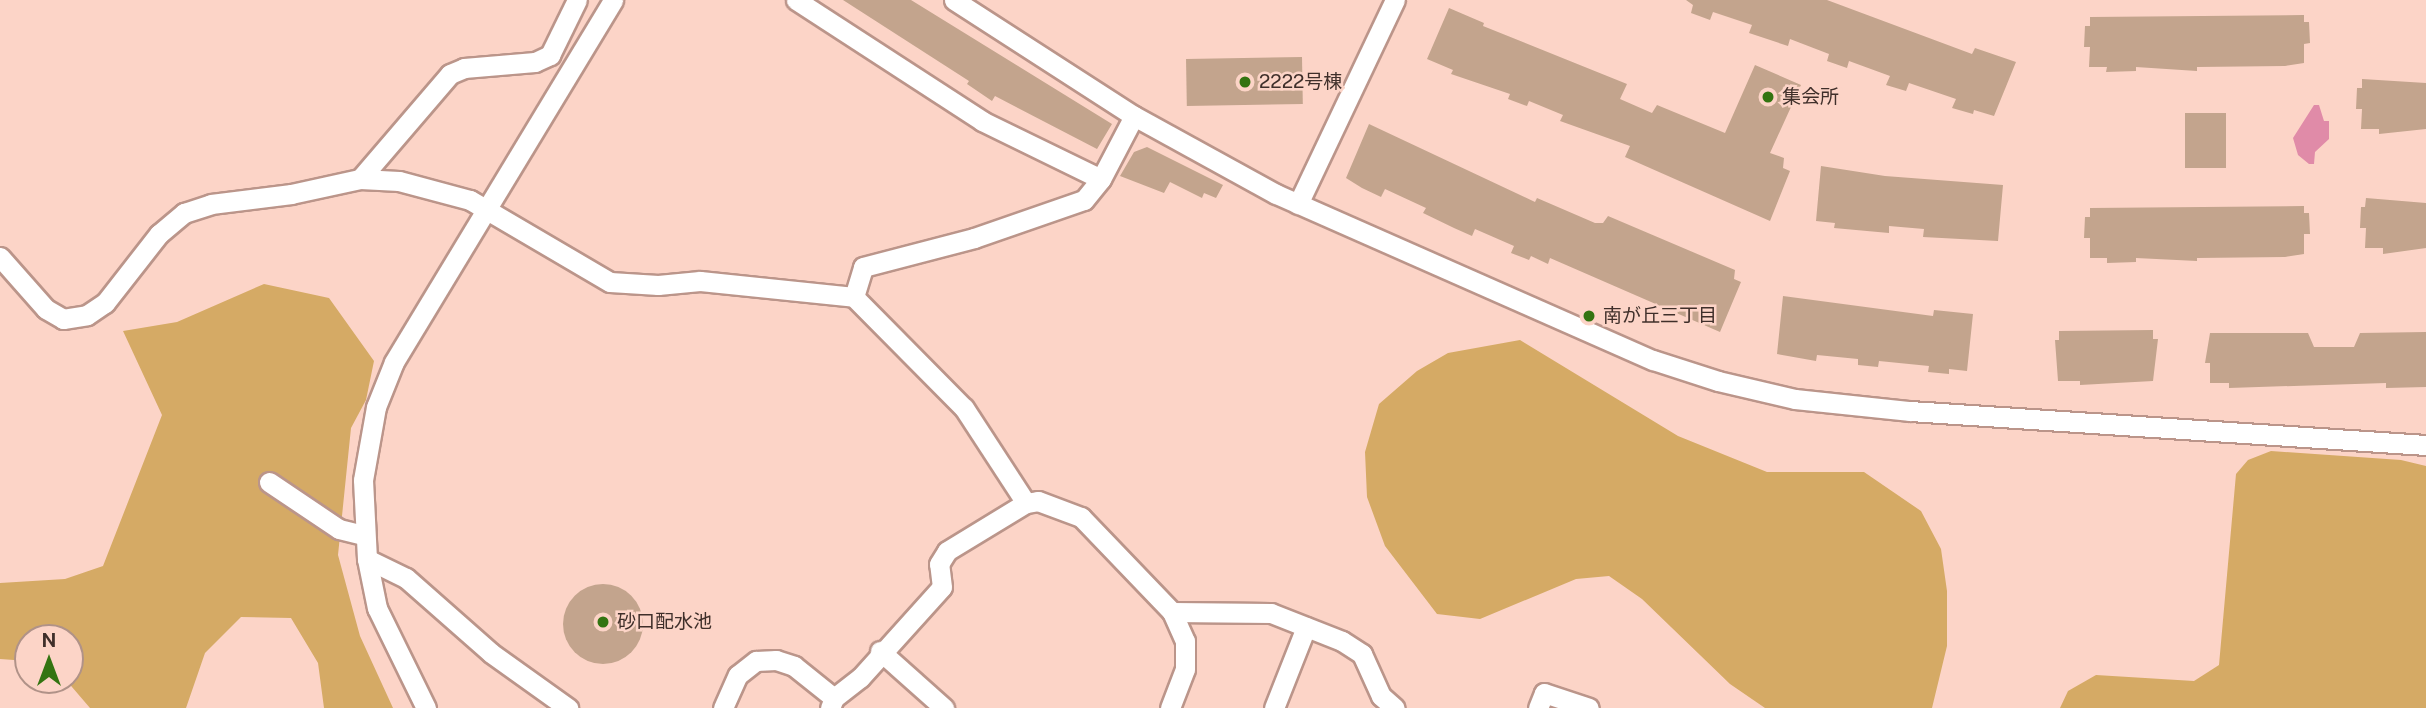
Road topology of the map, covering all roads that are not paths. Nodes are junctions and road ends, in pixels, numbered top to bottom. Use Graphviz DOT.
graph roads {
  1 [pos="577,0"];
  2 [pos="613,0"];
  3 [pos="796,0"];
  4 [pos="954,0"];
  5 [pos="1395,0"];
  6 [pos="550,55"];
  7 [pos="571,67"];
  8 [pos="1134,116"];
  9 [pos="360,179"];
  10 [pos="1101,179"];
  11 [pos="1298,204"];
  12 [pos="483,208"];
  13 [pos="0,257"];
  14 [pos="854,297"];
  15 [pos="2426,445"];
  16 [pos="269,482"];
  17 [pos="1026,503"];
  18 [pos="363,535"];
  19 [pos="367,559"];
  20 [pos="1172,612"];
  21 [pos="1306,627"];
  22 [pos="880,651"];
  23 [pos="832,703"];
  24 [pos="426,708"];
  25 [pos="568,708"];
  26 [pos="723,708"];
  27 [pos="944,708"];
  28 [pos="1170,708"];
  29 [pos="1274,708"];
  30 [pos="1395,708"];
  31 [pos="1538,708"];
  32 [pos="1589,708"];
  1 -- 6 [label="street"];
  2 -- 7 [label="street"];
  3 -- 10 [label="street"];
  4 -- 8 [label="street"];
  5 -- 11 [label="street"];
  6 -- 7 [label="street"];
  6 -- 9 [label="street"];
  7 -- 12 [label="street"];
  8 -- 10 [label="street"];
  8 -- 11 [label="street"];
  9 -- 12 [label="street"];
  9 -- 13 [label="street"];
  10 -- 14 [label="street"];
  11 -- 15 [label="street"];
  12 -- 14 [label="street"];
  12 -- 18 [label="street"];
  14 -- 17 [label="street"];
  16 -- 18 [label="street"];
  17 -- 20 [label="street"];
  17 -- 22 [label="street"];
  18 -- 19 [label="street"];
  19 -- 24 [label="street"];
  19 -- 25 [label="street"];
  20 -- 21 [label="street"];
  20 -- 28 [label="street"];
  21 -- 29 [label="street"];
  21 -- 30 [label="street"];
  22 -- 23 [label="street"];
  22 -- 27 [label="street"];
  23 -- 26 [label="street"];
  31 -- 32 [label="street"];
}
